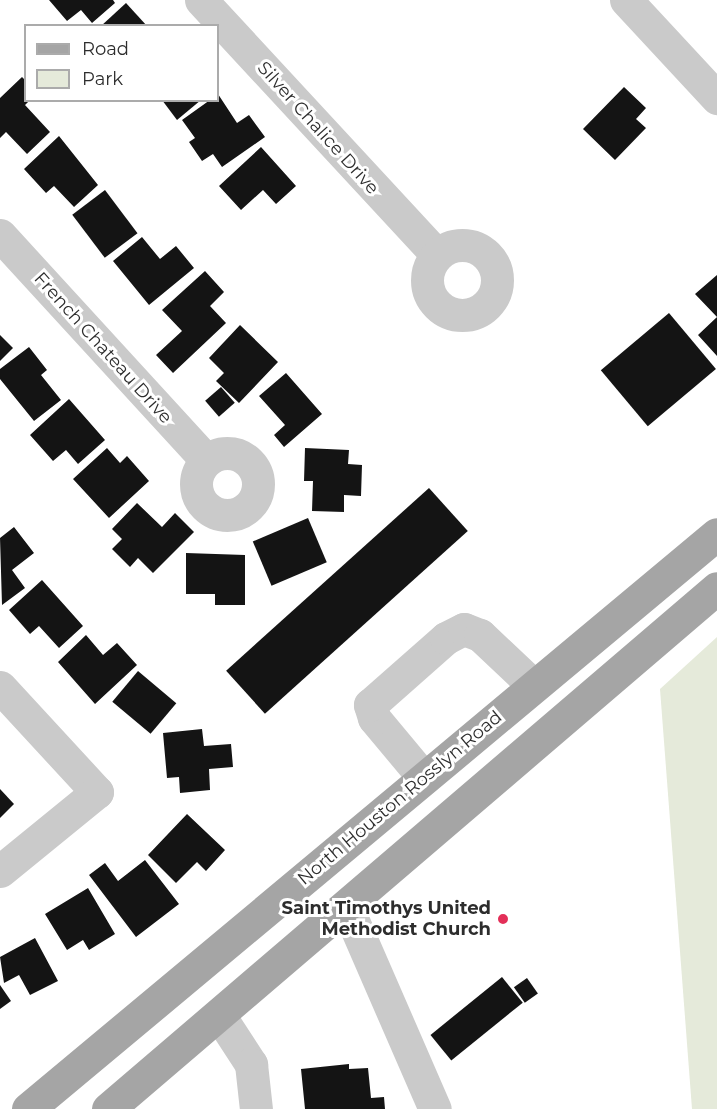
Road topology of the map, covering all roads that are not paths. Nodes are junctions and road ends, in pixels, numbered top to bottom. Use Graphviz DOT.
graph roads {
  1 [pos="201,0"];
  2 [pos="626,0"];
  3 [pos="717,98"];
  4 [pos="0,235"];
  5 [pos="437,255"];
  6 [pos="206,460"];
  7 [pos="717,534"];
  8 [pos="717,588"];
  9 [pos="602,630"];
  10 [pos="626,666"];
  11 [pos="0,687"];
  12 [pos="534,687"];
  13 [pos="424,778"];
  14 [pos="318,866"];
  15 [pos="0,871"];
  16 [pos="347,907"];
  17 [pos="199,966"];
  18 [pos="219,1015"];
  19 [pos="28,1109"];
  20 [pos="108,1109"];
  21 [pos="256,1109"];
  22 [pos="435,1109"];
  1 -- 5 [label="street, Silver Chalice Drive"];
  2 -- 3 [label="street"];
  4 -- 6 [label="street, French Chateau Drive"];
  7 -- 9 [label="main road, North Houston Rosslyn Road"];
  8 -- 10 [label="main road"];
  9 -- 10 [label="main road"];
  9 -- 12 [label="main road, North Houston Rosslyn Road"];
  10 -- 16 [label="main road"];
  11 -- 15 [label="street"];
  12 -- 13 [label="main road, North Houston Rosslyn Road"];
  12 -- 13 [label="street"];
  13 -- 14 [label="main road, North Houston Rosslyn Road"];
  14 -- 16 [label="main road"];
  14 -- 17 [label="main road, North Houston Rosslyn Road"];
  16 -- 18 [label="main road"];
  16 -- 22 [label="street"];
  17 -- 18 [label="main road"];
  17 -- 19 [label="main road, North Houston Rosslyn Road"];
  18 -- 20 [label="main road"];
  18 -- 21 [label="street"];
}
